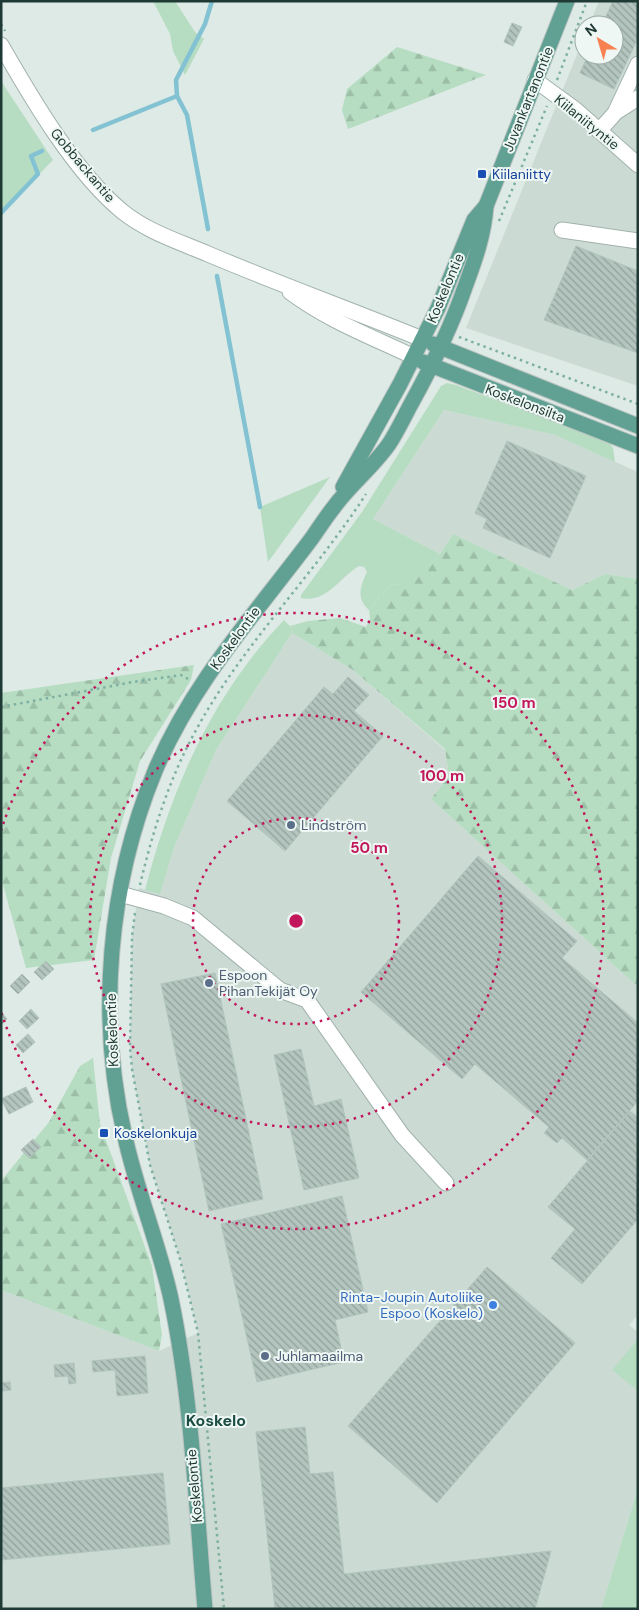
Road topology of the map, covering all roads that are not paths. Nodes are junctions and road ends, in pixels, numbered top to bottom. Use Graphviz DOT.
graph roads {
  1 [pos="567,1"];
  2 [pos="3,38"];
  3 [pos="638,64"];
  4 [pos="536,80"];
  5 [pos="638,98"];
  6 [pos="615,113"];
  7 [pos="599,131"];
  8 [pos="638,165"];
  9 [pos="486,206"];
  10 [pos="562,230"];
  11 [pos="638,241"];
  12 [pos="281,285"];
  13 [pos="422,339"];
  14 [pos="446,350"];
  15 [pos="414,357"];
  16 [pos="431,365"];
  17 [pos="638,426"];
  18 [pos="638,446"];
  19 [pos="336,504"];
  20 [pos="120,894"];
  21 [pos="446,1183"];
  22 [pos="205,1609"];
  1 -- 4 [label="main road, Juvankartanontie"];
  2 -- 12 [label="street, Gobbackantie"];
  3 -- 6 [label="street"];
  4 -- 7 [label="street, Kiilaniityntie"];
  4 -- 9 [label="main road, Juvankartanontie"];
  5 -- 6 [label="street"];
  6 -- 7 [label="street"];
  7 -- 8 [label="street, Kiilaniityntie"];
  9 -- 13 [label="main road, Koskelontie"];
  9 -- 14 [label="main road, Juvankartanontie"];
  10 -- 11 [label="street"];
  12 -- 13 [label="street, Gobbackantie"];
  12 -- 15 [label="street, Gobbackantie"];
  13 -- 14 [label="main road, Koskelonsilta"];
  13 -- 15 [label="main road, Koskelontie"];
  14 -- 16 [label="main road, Juvankartanontie"];
  14 -- 17 [label="main road, Koskelonsilta"];
  15 -- 16 [label="main road, Koskelonsilta"];
  15 -- 19 [label="main road, Koskelontie"];
  16 -- 18 [label="main road, Koskelonsilta"];
  16 -- 19 [label="main road, Koskelontie"];
  19 -- 20 [label="main road, Koskelontie"];
  20 -- 21 [label="street"];
  20 -- 22 [label="main road, Koskelontie"];
}
